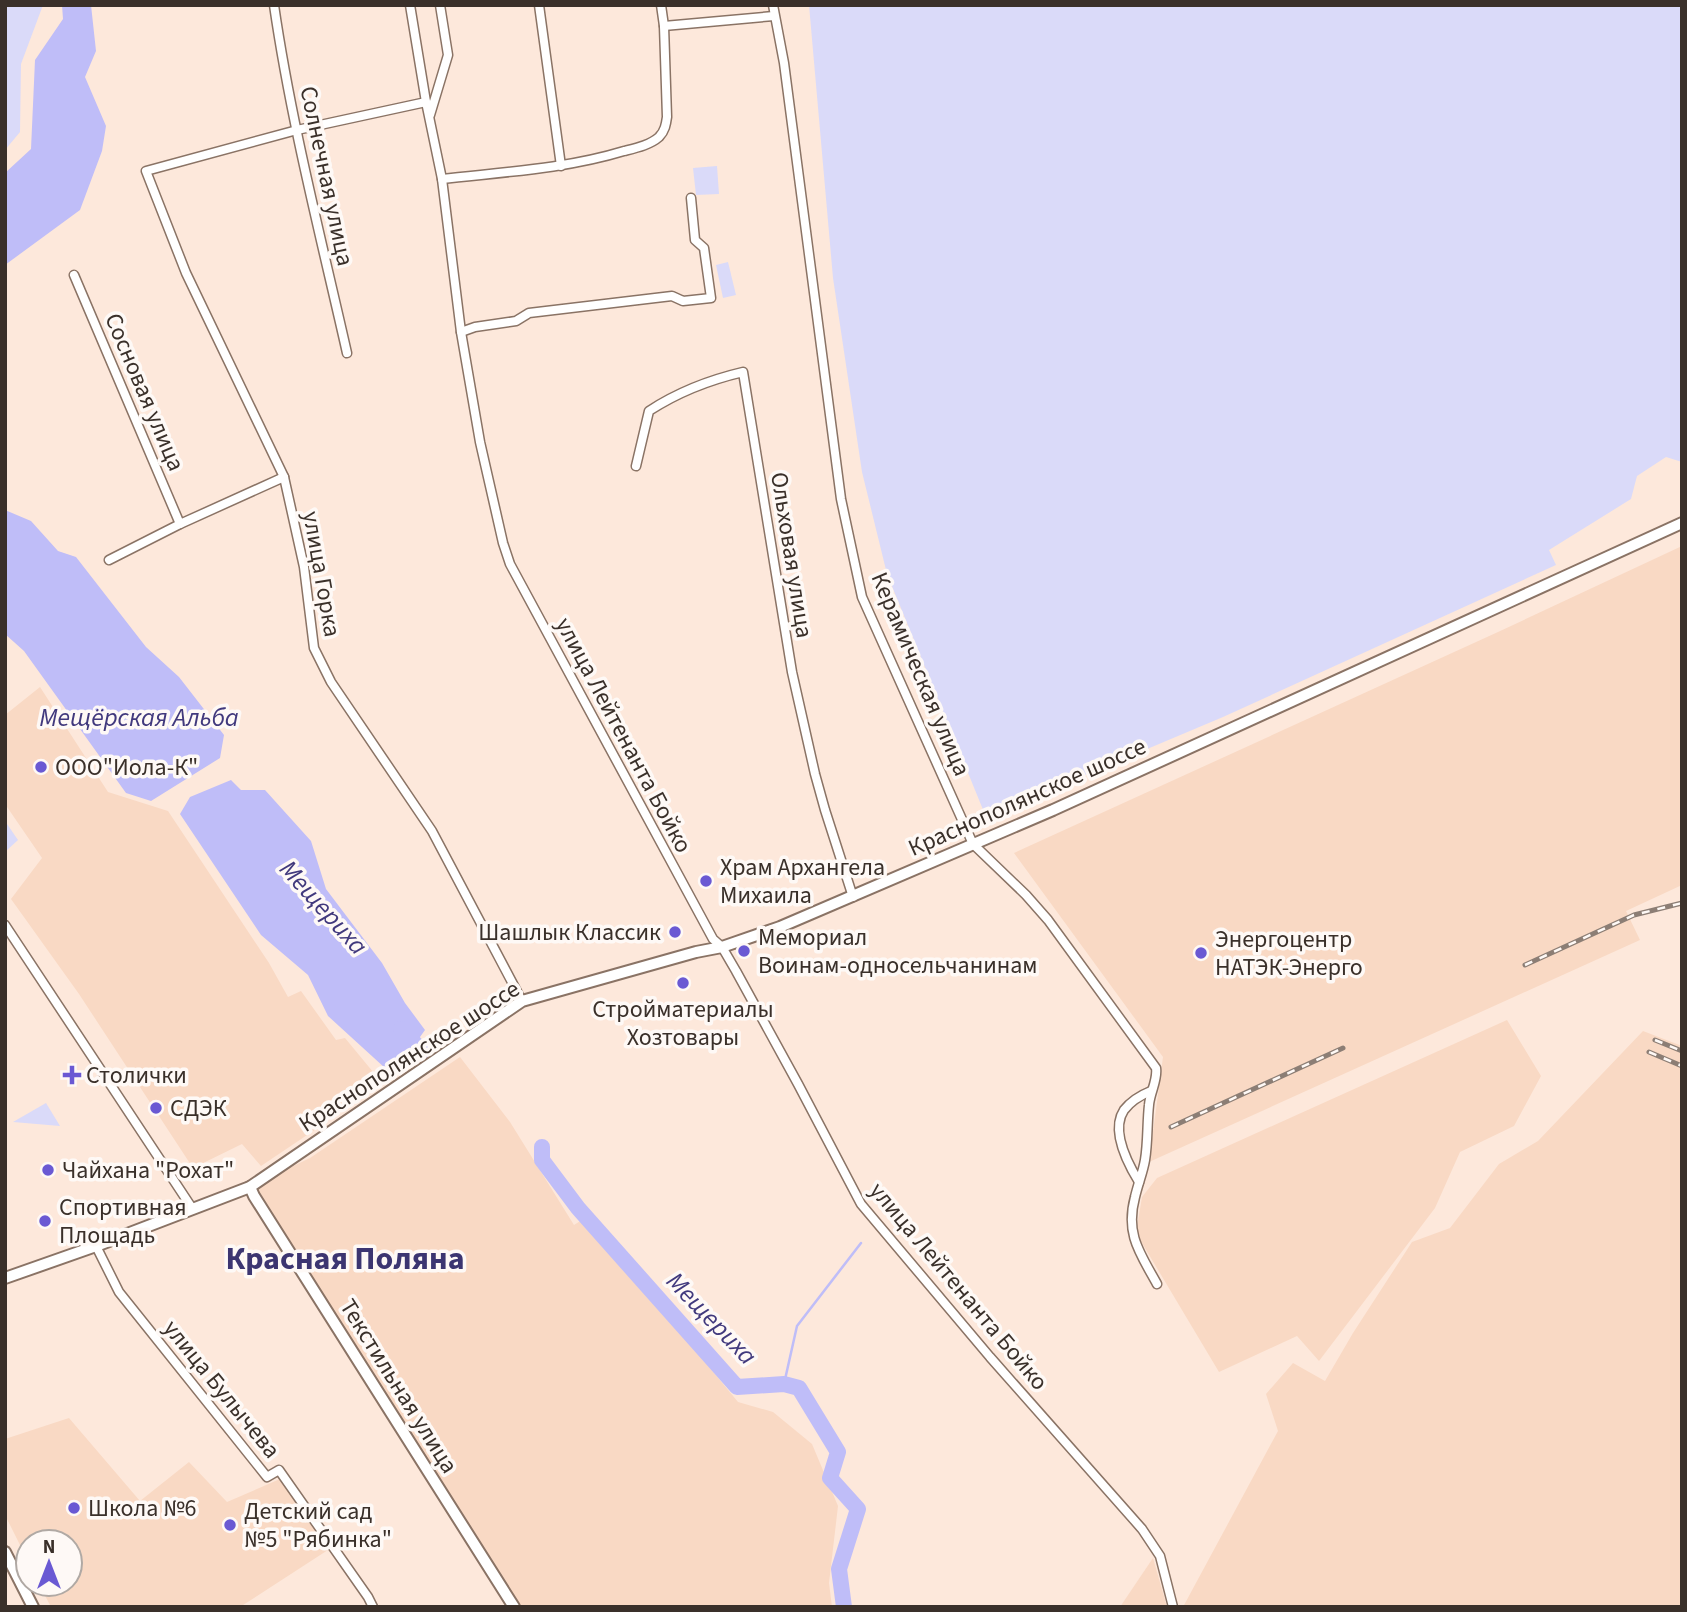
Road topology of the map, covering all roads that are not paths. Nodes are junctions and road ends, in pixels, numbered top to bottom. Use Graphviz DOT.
graph roads {
  1 [pos="274,5"];
  2 [pos="410,5"];
  3 [pos="440,5"];
  4 [pos="539,5"];
  5 [pos="661,5"];
  6 [pos="773,5"];
  7 [pos="774,16"];
  8 [pos="664,26"];
  9 [pos="426,102"];
  10 [pos="430,115"];
  11 [pos="297,130"];
  12 [pos="561,166"];
  13 [pos="442,178"];
  14 [pos="691,198"];
  15 [pos="74,275"];
  16 [pos="461,332"];
  17 [pos="346,354"];
  18 [pos="636,466"];
  19 [pos="284,477"];
  20 [pos="1682,523"];
  21 [pos="180,524"];
  22 [pos="109,560"];
  23 [pos="973,845"];
  24 [pos="853,897"];
  25 [pos="5,925"];
  26 [pos="722,947"];
  27 [pos="522,1001"];
  28 [pos="1151,1090"];
  29 [pos="1139,1182"];
  30 [pos="250,1187"];
  31 [pos="192,1208"];
  32 [pos="96,1246"];
  33 [pos="5,1278"];
  34 [pos="1157,1284"];
  35 [pos="5,1552"];
  36 [pos="33,1607"];
  37 [pos="373,1607"];
  38 [pos="514,1607"];
  39 [pos="1173,1607"];
  1 -- 11 [label="street, Солнечная улица"];
  2 -- 9 [label="street, улица Лейтенанта Бойко"];
  3 -- 10 [label="street"];
  4 -- 12 [label="street"];
  5 -- 8 [label="street"];
  6 -- 7 [label="street, Керамическая улица"];
  7 -- 8 [label="street"];
  7 -- 23 [label="street, Керамическая улица"];
  8 -- 12 [label="street"];
  9 -- 10 [label="street, улица Лейтенанта Бойко"];
  9 -- 11 [label="street"];
  10 -- 13 [label="street, улица Лейтенанта Бойко"];
  11 -- 17 [label="street, Солнечная улица"];
  11 -- 19 [label="street, улица Горка"];
  12 -- 13 [label="street"];
  13 -- 16 [label="street, улица Лейтенанта Бойко"];
  14 -- 16 [label="street"];
  15 -- 21 [label="street, Сосновая улица"];
  16 -- 26 [label="street, улица Лейтенанта Бойко"];
  18 -- 24 [label="street, Ольховая улица"];
  19 -- 21 [label="street"];
  19 -- 27 [label="street, улица Горка"];
  20 -- 23 [label="main road, Краснополянское шоссе"];
  21 -- 22 [label="street"];
  23 -- 24 [label="main road, Краснополянское шоссе"];
  23 -- 28 [label="street, Керамическая улица"];
  24 -- 26 [label="main road, Краснополянское шоссе"];
  25 -- 31 [label="street"];
  26 -- 27 [label="main road, Краснополянское шоссе"];
  26 -- 39 [label="street, улица Лейтенанта Бойко"];
  27 -- 30 [label="main road, Краснополянское шоссе"];
  28 -- 29 [label="street, Керамическая улица"];
  28 -- 29 [label="street"];
  29 -- 34 [label="street, Керамическая улица"];
  30 -- 31 [label="main road, Краснополянское шоссе"];
  30 -- 38 [label="main road, Текстильная улица"];
  31 -- 32 [label="main road, Краснополянское шоссе"];
  32 -- 33 [label="main road, Краснополянское шоссе"];
  32 -- 37 [label="street, улица Булычева"];
  35 -- 36 [label="main road"];
}
